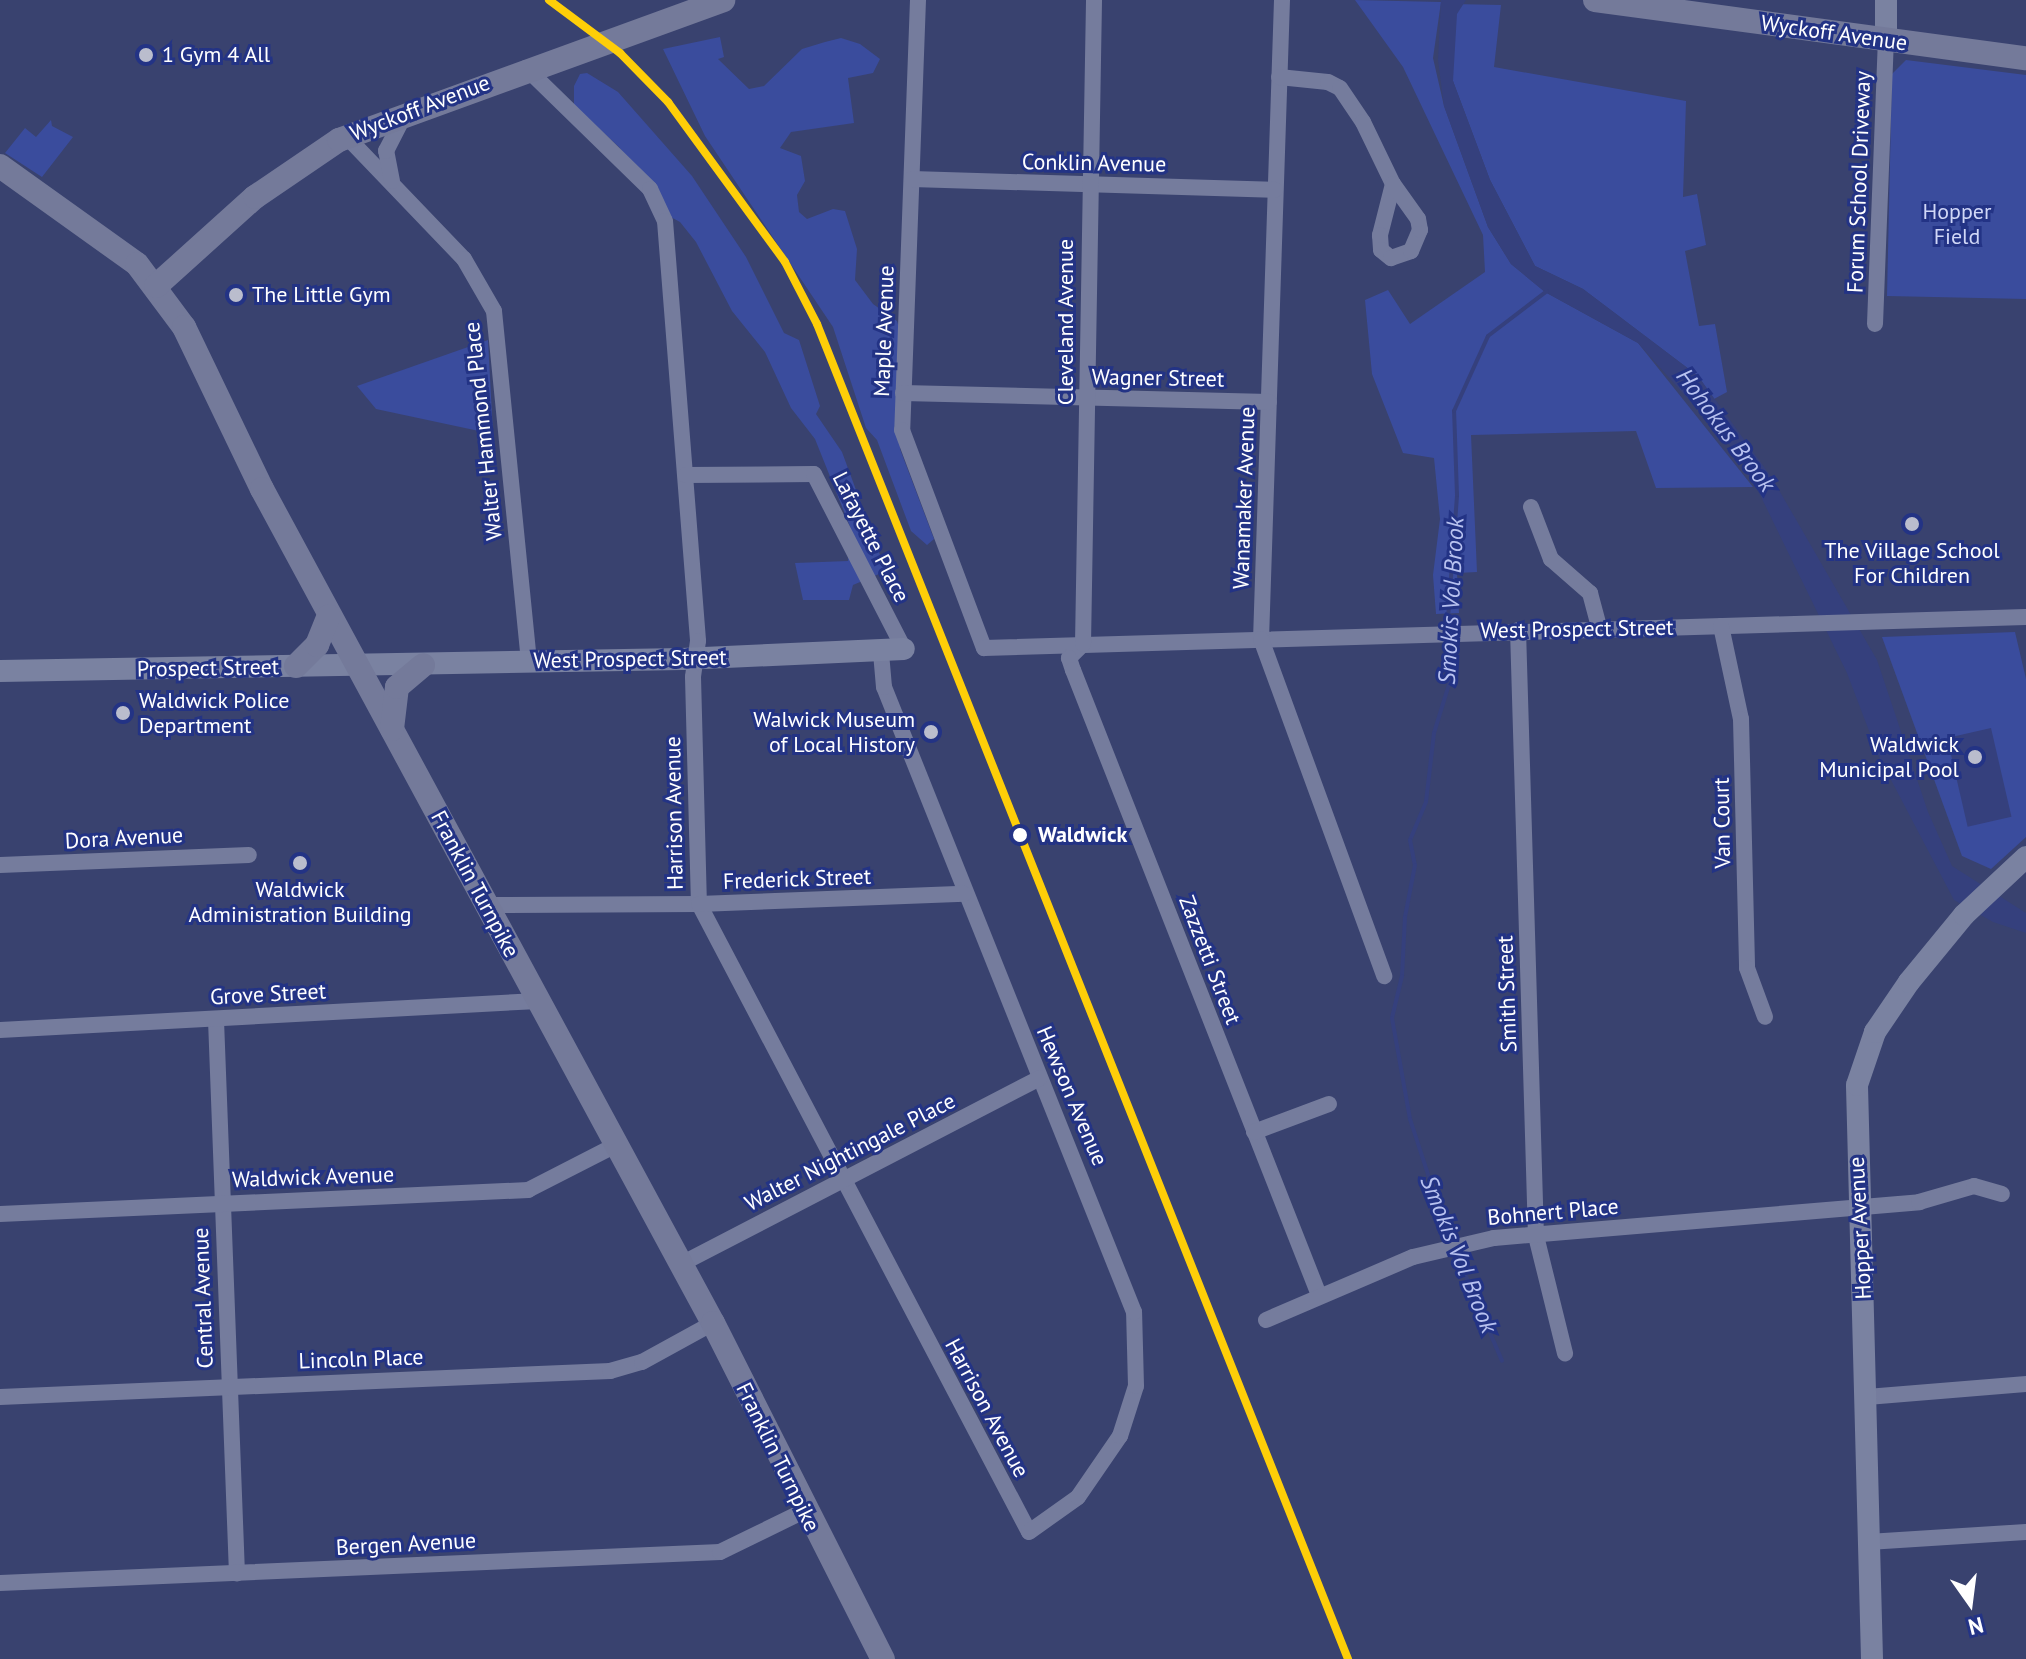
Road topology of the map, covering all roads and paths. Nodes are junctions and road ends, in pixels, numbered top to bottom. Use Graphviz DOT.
graph roads {
  1 [pos="723,0"];
  2 [pos="918,0"];
  3 [pos="1094,0"];
  4 [pos="1282,0"];
  5 [pos="1595,0"];
  6 [pos="1886,0"];
  7 [pos="1667,5"];
  8 [pos="1886,41"];
  9 [pos="2026,58"];
  10 [pos="537,64"];
  11 [pos="1279,77"];
  12 [pos="406,112"];
  13 [pos="346,136"];
  14 [pos="0,166"];
  15 [pos="912,179"];
  16 [pos="393,183"];
  17 [pos="1087,184"];
  18 [pos="1393,184"];
  19 [pos="1275,190"];
  20 [pos="156,286"];
  21 [pos="1875,324"];
  22 [pos="903,393"];
  23 [pos="1089,399"];
  24 [pos="1269,402"];
  25 [pos="686,475"];
  26 [pos="1531,507"];
  27 [pos="329,616"];
  28 [pos="2026,617"];
  29 [pos="1721,626"];
  30 [pos="1599,627"];
  31 [pos="1518,630"];
  32 [pos="1261,639"];
  33 [pos="1083,644"];
  34 [pos="984,648"];
  35 [pos="904,649"];
  36 [pos="881,652"];
  37 [pos="696,658"];
  38 [pos="529,662"];
  39 [pos="423,665"];
  40 [pos="296,666"];
  41 [pos="356,666"];
  42 [pos="0,671"];
  43 [pos="392,732"];
  44 [pos="249,855"];
  45 [pos="2026,857"];
  46 [pos="0,865"];
  47 [pos="964,894"];
  48 [pos="699,904"];
  49 [pos="487,905"];
  50 [pos="1384,976"];
  51 [pos="538,1001"];
  52 [pos="1765,1017"];
  53 [pos="216,1020"];
  54 [pos="0,1030"];
  55 [pos="1040,1078"];
  56 [pos="1329,1104"];
  57 [pos="1254,1132"];
  58 [pos="616,1145"];
  59 [pos="841,1182"];
  60 [pos="2002,1194"];
  61 [pos="222,1203"];
  62 [pos="1859,1208"];
  63 [pos="0,1214"];
  64 [pos="1536,1236"];
  65 [pos="681,1264"];
  66 [pos="1319,1295"];
  67 [pos="1266,1320"];
  68 [pos="713,1323"];
  69 [pos="1565,1353"];
  70 [pos="2026,1384"];
  71 [pos="228,1387"];
  72 [pos="0,1397"];
  73 [pos="1867,1397"];
  74 [pos="804,1511"];
  75 [pos="1029,1532"];
  76 [pos="2026,1532"];
  77 [pos="1868,1542"];
  78 [pos="237,1574"];
  79 [pos="0,1583"];
  80 [pos="883,1659"];
  81 [pos="1872,1659"];
  1 -- 10 [label="main road, Wyckoff Avenue"];
  2 -- 15 [label="street, Maple Avenue"];
  3 -- 17 [label="street, Cleveland Avenue"];
  4 -- 11 [label="street, Wanamaker Avenue"];
  5 -- 7 [label="main road, Wyckoff Avenue"];
  6 -- 8 [label="street"];
  7 -- 8 [label="main road, Wyckoff Avenue"];
  8 -- 9 [label="main road, Wyckoff Avenue"];
  8 -- 21 [label="street, Forum School Driveway"];
  10 -- 12 [label="main road, Wyckoff Avenue"];
  10 -- 25 [label="street, Harrison Avenue"];
  11 -- 18 [label="street"];
  11 -- 19 [label="street, Wanamaker Avenue"];
  12 -- 13 [label="main road, Wyckoff Avenue"];
  12 -- 16 [label="street"];
  13 -- 16 [label="street, Walter Hammond Place"];
  13 -- 20 [label="main road, Wyckoff Avenue"];
  14 -- 20 [label="main road, Franklin Turnpike"];
  15 -- 17 [label="street, Conklin Avenue"];
  15 -- 22 [label="street, Maple Avenue"];
  16 -- 38 [label="street, Walter Hammond Place"];
  17 -- 19 [label="street, Conklin Avenue"];
  17 -- 23 [label="street, Cleveland Avenue"];
  19 -- 24 [label="street, Wanamaker Avenue"];
  20 -- 27 [label="main road, Franklin Turnpike"];
  22 -- 23 [label="street, Wagner Street"];
  22 -- 34 [label="street, Maple Avenue"];
  23 -- 24 [label="street, Wagner Street"];
  23 -- 33 [label="street, Cleveland Avenue"];
  24 -- 32 [label="street, Wanamaker Avenue"];
  25 -- 35 [label="street, Lafayette Place"];
  25 -- 37 [label="street, Harrison Avenue"];
  26 -- 30 [label="street"];
  27 -- 40 [label="main road"];
  27 -- 41 [label="main road, Franklin Turnpike"];
  28 -- 29 [label="street, West Prospect Street"];
  29 -- 30 [label="street, West Prospect Street"];
  29 -- 52 [label="street, Van Court"];
  30 -- 31 [label="street, West Prospect Street"];
  31 -- 32 [label="street, West Prospect Street"];
  31 -- 64 [label="street, Smith Street"];
  32 -- 33 [label="street, West Prospect Street"];
  32 -- 50 [label="street, Wanamaker Avenue"];
  33 -- 34 [label="street, West Prospect Street"];
  33 -- 57 [label="street, Zazzetti Street"];
  35 -- 36 [label="street, West Prospect Street"];
  36 -- 37 [label="street, West Prospect Street"];
  36 -- 47 [label="street, Hewson Avenue"];
  37 -- 38 [label="street, West Prospect Street"];
  37 -- 48 [label="street, Harrison Avenue"];
  38 -- 39 [label="street, West Prospect Street"];
  39 -- 41 [label="street, West Prospect Street"];
  39 -- 43 [label="main road"];
  40 -- 41 [label="street, Prospect Street"];
  40 -- 42 [label="street, Prospect Street"];
  41 -- 43 [label="main road, Franklin Turnpike"];
  43 -- 49 [label="main road, Franklin Turnpike"];
  44 -- 46 [label="street, Dora Avenue"];
  45 -- 62 [label="street, Hopper Avenue"];
  47 -- 48 [label="street, Frederick Street"];
  47 -- 55 [label="street, Hewson Avenue"];
  48 -- 49 [label="street, Frederick Street"];
  48 -- 59 [label="street, Harrison Avenue"];
  49 -- 51 [label="main road, Franklin Turnpike"];
  51 -- 53 [label="street, Grove Street"];
  51 -- 58 [label="main road, Franklin Turnpike"];
  53 -- 54 [label="street, Grove Street"];
  53 -- 61 [label="street, Central Avenue"];
  55 -- 59 [label="street, Walter Nightingale Place"];
  55 -- 75 [label="street, Hewson Avenue"];
  56 -- 57 [label="street"];
  57 -- 66 [label="street, Zazzetti Street"];
  58 -- 61 [label="street, Waldwick Avenue"];
  58 -- 65 [label="main road, Franklin Turnpike"];
  59 -- 65 [label="street, Walter Nightingale Place"];
  59 -- 75 [label="street, Harrison Avenue"];
  60 -- 62 [label="street, Bohnert Place"];
  61 -- 63 [label="street, Waldwick Avenue"];
  61 -- 71 [label="street, Central Avenue"];
  62 -- 64 [label="street, Bohnert Place"];
  62 -- 73 [label="street, Hopper Avenue"];
  64 -- 66 [label="street, Bohnert Place"];
  64 -- 69 [label="street, Smith Street"];
  65 -- 68 [label="main road, Franklin Turnpike"];
  66 -- 67 [label="street, Bohnert Place"];
  68 -- 71 [label="street, Lincoln Place"];
  68 -- 74 [label="main road, Franklin Turnpike"];
  70 -- 73 [label="street"];
  71 -- 72 [label="street, Lincoln Place"];
  71 -- 78 [label="street, Central Avenue"];
  73 -- 77 [label="street, Hopper Avenue"];
  74 -- 78 [label="street, Bergen Avenue"];
  74 -- 80 [label="main road, Franklin Turnpike"];
  76 -- 77 [label="street"];
  77 -- 81 [label="street, Hopper Avenue"];
  78 -- 79 [label="street, Bergen Avenue"];
}
